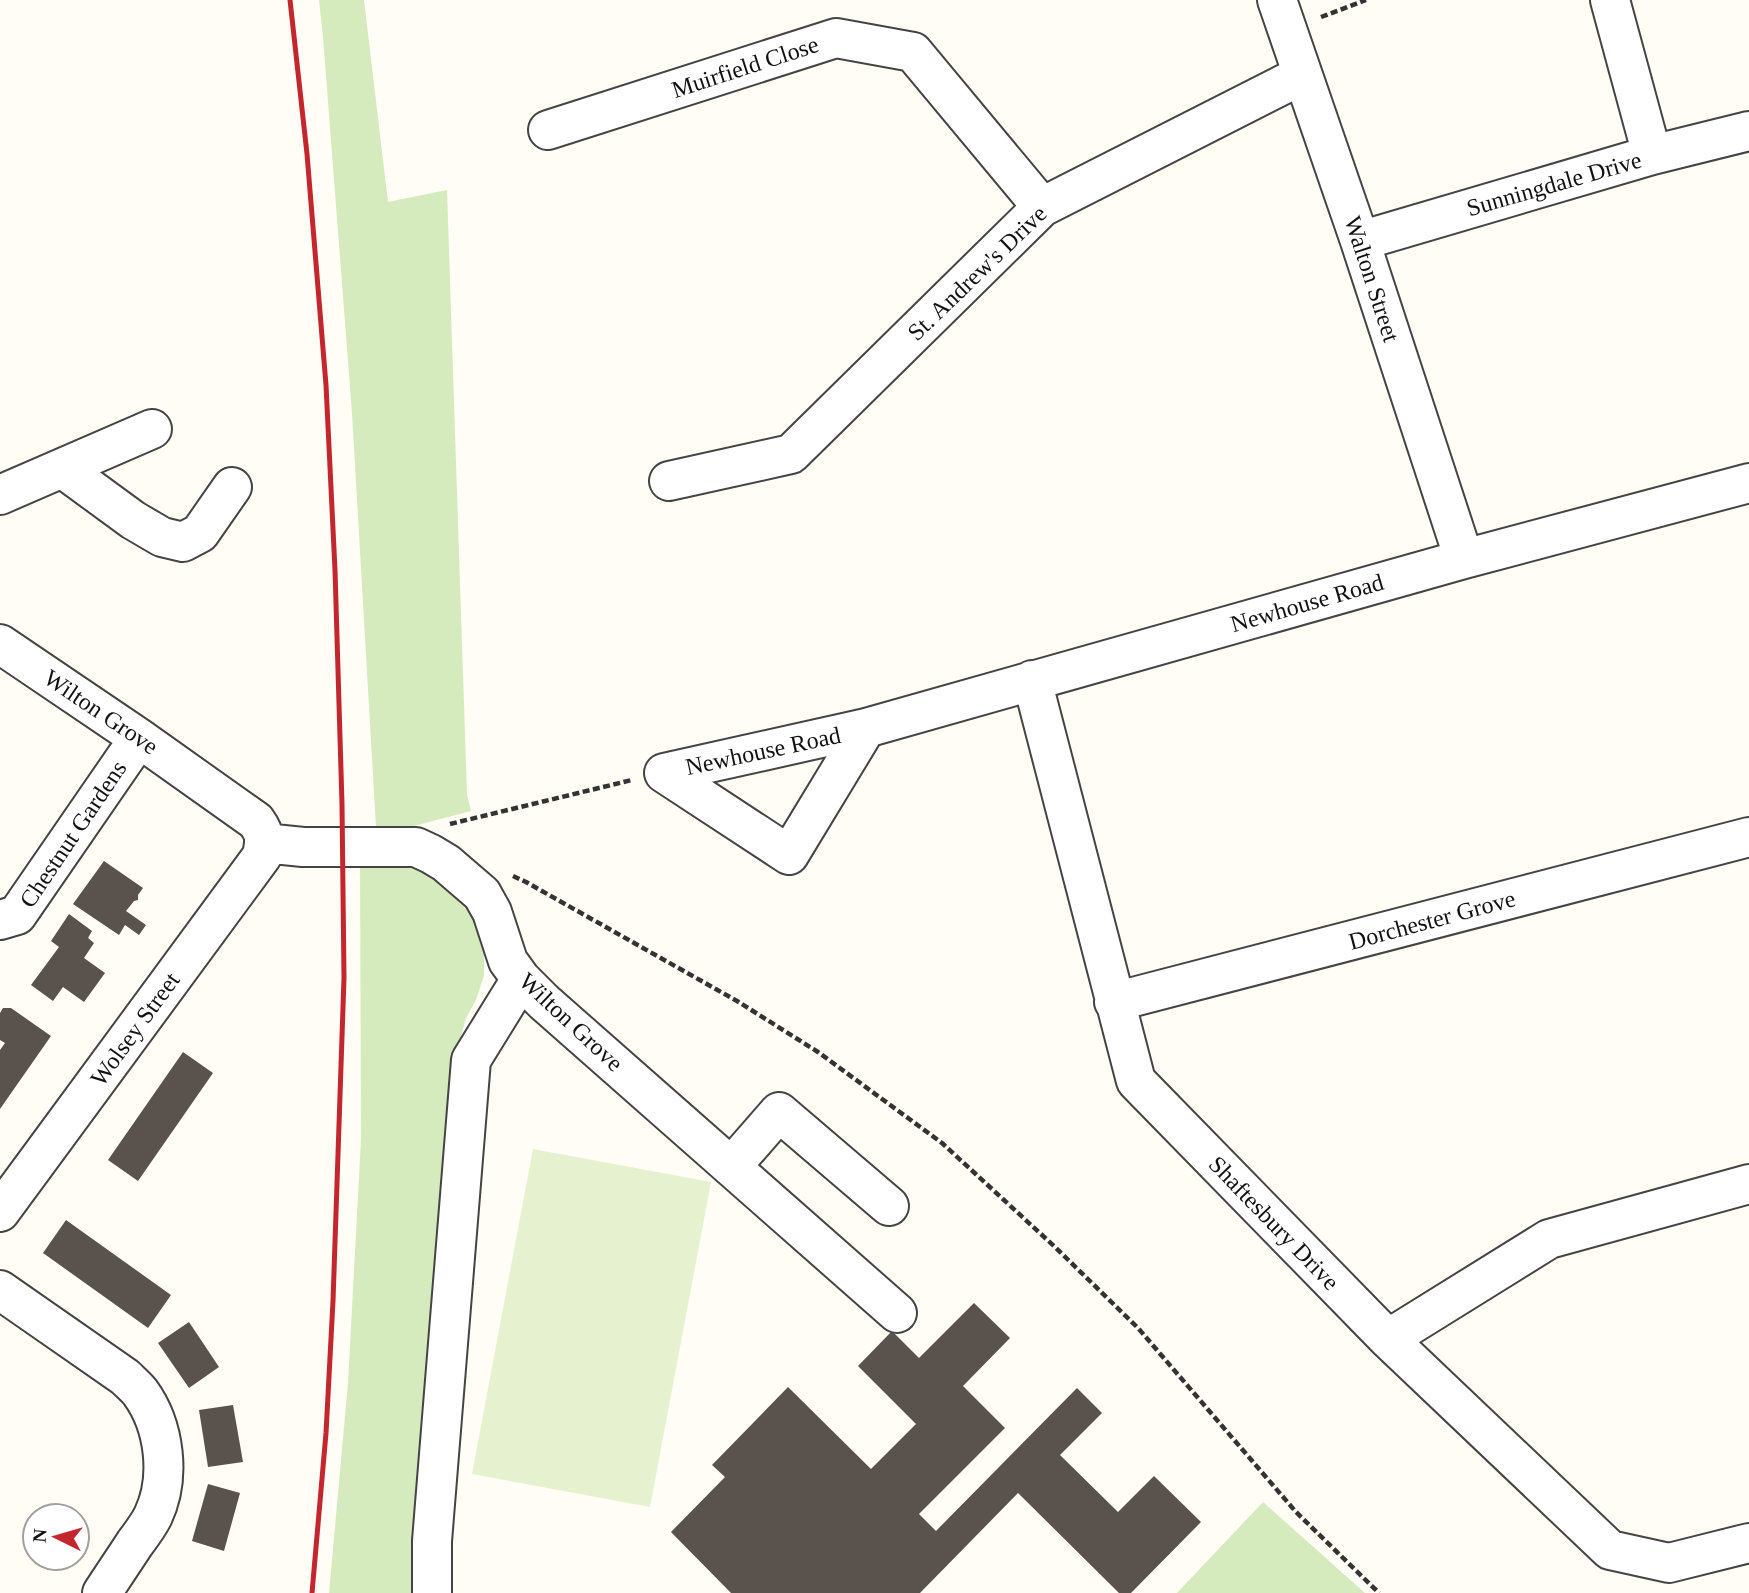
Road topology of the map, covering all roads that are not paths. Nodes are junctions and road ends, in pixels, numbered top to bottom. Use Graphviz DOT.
graph roads {
  1 [pos="1611,0"];
  2 [pos="1281,15"];
  3 [pos="1302,75"];
  4 [pos="548,130"];
  5 [pos="1749,131"];
  6 [pos="1653,155"];
  7 [pos="1042,207"];
  8 [pos="1360,241"];
  9 [pos="152,429"];
  10 [pos="62,468"];
  11 [pos="669,481"];
  12 [pos="1749,483"];
  13 [pos="232,487"];
  14 [pos="0,495"];
  15 [pos="1464,559"];
  16 [pos="0,644"];
  17 [pos="1032,680"];
  18 [pos="866,728"];
  19 [pos="139,738"];
  20 [pos="1749,837"];
  21 [pos="264,844"];
  22 [pos="0,920"];
  23 [pos="521,979"];
  24 [pos="1114,1003"];
  25 [pos="731,1167"];
  26 [pos="1749,1184"];
  27 [pos="889,1206"];
  28 [pos="0,1212"];
  29 [pos="0,1290"];
  30 [pos="897,1313"];
  31 [pos="1388,1339"];
  32 [pos="1749,1543"];
  33 [pos="102,1593"];
  34 [pos="432,1593"];
  1 -- 6 [label="street"];
  2 -- 3 [label="street, Walton Street"];
  3 -- 7 [label="street, St. Andrew's Drive"];
  3 -- 8 [label="street, Walton Street"];
  4 -- 7 [label="street, Muirfield Close"];
  5 -- 6 [label="street, Sunningdale Drive"];
  6 -- 8 [label="street, Sunningdale Drive"];
  7 -- 11 [label="street, St. Andrew's Drive"];
  8 -- 15 [label="street, Walton Street"];
  9 -- 10 [label="street"];
  10 -- 13 [label="street"];
  10 -- 14 [label="street"];
  12 -- 15 [label="street, Newhouse Road"];
  15 -- 17 [label="street, Newhouse Road"];
  16 -- 19 [label="street, Wilton Grove"];
  17 -- 18 [label="street, Newhouse Road"];
  17 -- 24 [label="street, Shaftesbury Drive"];
  18 -- 18 [label="street, Newhouse Road"];
  19 -- 21 [label="street, Wilton Grove"];
  19 -- 22 [label="street, Chestnut Gardens"];
  20 -- 24 [label="street, Dorchester Grove"];
  21 -- 23 [label="street, Wilton Grove"];
  21 -- 28 [label="street, Wolsey Street"];
  23 -- 25 [label="street, Wilton Grove"];
  23 -- 34 [label="street"];
  24 -- 31 [label="street, Shaftesbury Drive"];
  25 -- 27 [label="street"];
  25 -- 30 [label="street, Wilton Grove"];
  26 -- 31 [label="street"];
  29 -- 33 [label="street"];
  31 -- 32 [label="street, Shaftesbury Drive"];
}
